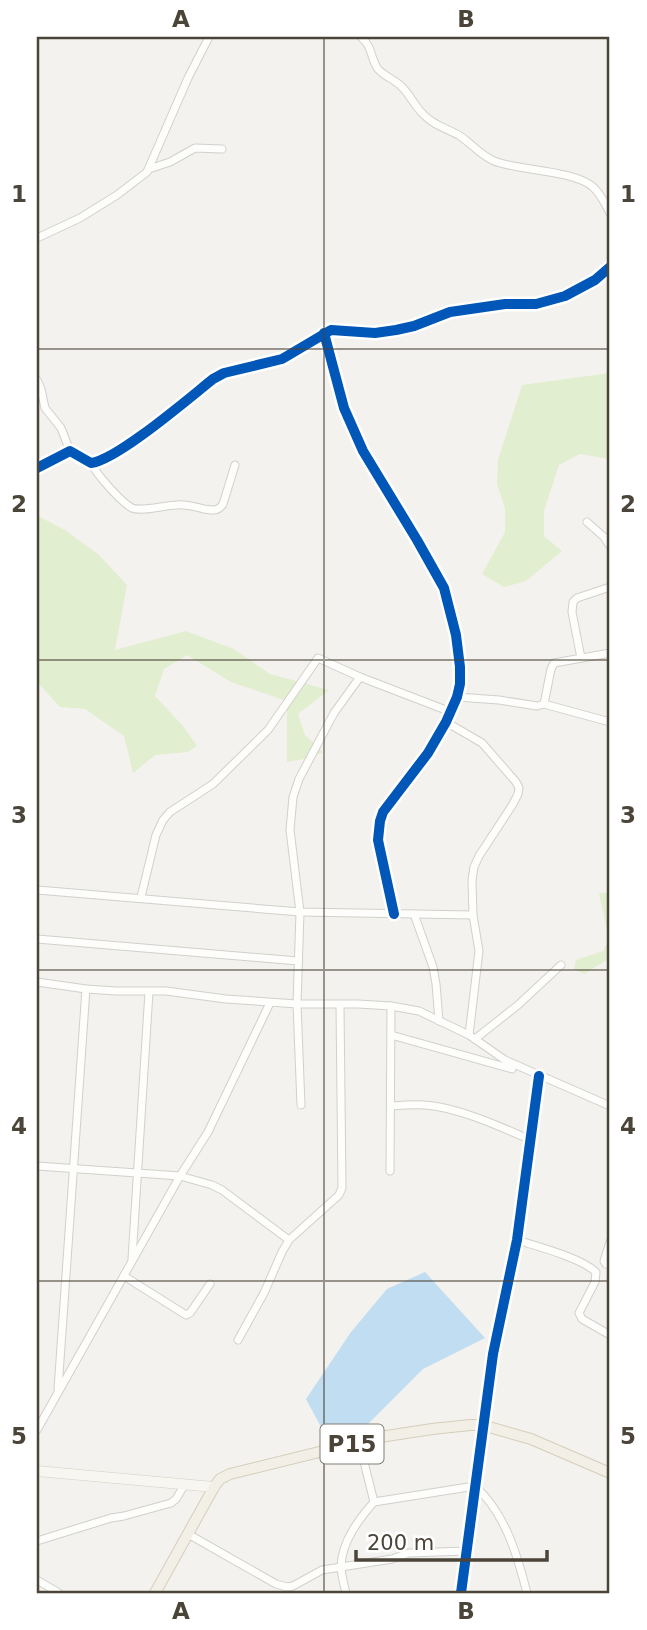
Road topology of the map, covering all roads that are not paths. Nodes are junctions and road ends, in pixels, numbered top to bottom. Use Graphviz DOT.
graph roads {
  1 [pos="209,37"];
  2 [pos="361,37"];
  3 [pos="222,149"];
  4 [pos="149,169"];
  5 [pos="610,213"];
  6 [pos="37,238"];
  7 [pos="610,267"];
  8 [pos="324,333"];
  9 [pos="37,380"];
  10 [pos="70,451"];
  11 [pos="91,463"];
  12 [pos="235,465"];
  13 [pos="37,468"];
  14 [pos="587,522"];
  15 [pos="610,546"];
  16 [pos="610,587"];
  17 [pos="610,653"];
  18 [pos="581,659"];
  19 [pos="360,677"];
  20 [pos="457,697"];
  21 [pos="544,704"];
  22 [pos="451,712"];
  23 [pos="446,722"];
  24 [pos="610,722"];
  25 [pos="37,890"];
  26 [pos="141,897"];
  27 [pos="300,912"];
  28 [pos="394,914"];
  29 [pos="414,914"];
  30 [pos="472,915"];
  31 [pos="37,939"];
  32 [pos="298,961"];
  33 [pos="561,965"];
  34 [pos="37,982"];
  35 [pos="86,989"];
  36 [pos="149,992"];
  37 [pos="270,1003"];
  38 [pos="297,1004"];
  39 [pos="340,1005"];
  40 [pos="390,1006"];
  41 [pos="439,1021"];
  42 [pos="391,1035"];
  43 [pos="472,1037"];
  44 [pos="512,1069"];
  45 [pos="539,1076"];
  46 [pos="301,1105"];
  47 [pos="391,1106"];
  48 [pos="610,1106"];
  49 [pos="531,1140"];
  50 [pos="37,1166"];
  51 [pos="74,1169"];
  52 [pos="390,1171"];
  53 [pos="138,1172"];
  54 [pos="180,1176"];
  55 [pos="289,1240"];
  56 [pos="517,1240"];
  57 [pos="610,1242"];
  58 [pos="131,1264"];
  59 [pos="610,1265"];
  60 [pos="124,1276"];
  61 [pos="210,1284"];
  62 [pos="610,1335"];
  63 [pos="238,1340"];
  64 [pos="57,1393"];
  65 [pos="482,1426"];
  66 [pos="37,1430"];
  67 [pos="359,1442"];
  68 [pos="37,1471"];
  69 [pos="610,1473"];
  70 [pos="185,1484"];
  71 [pos="475,1486"];
  72 [pos="214,1488"];
  73 [pos="374,1502"];
  74 [pos="188,1534"];
  75 [pos="37,1541"];
  76 [pos="467,1551"];
  77 [pos="341,1566"];
  78 [pos="37,1580"];
  79 [pos="59,1593"];
  80 [pos="155,1593"];
  81 [pos="346,1593"];
  82 [pos="461,1593"];
  83 [pos="527,1593"];
  1 -- 4 [label="street"];
  2 -- 5 [label="street"];
  3 -- 4 [label="street"];
  4 -- 6 [label="street"];
  7 -- 8 [label="street"];
  8 -- 11 [label="street"];
  8 -- 20 [label="street"];
  9 -- 10 [label="street"];
  10 -- 11 [label="street"];
  10 -- 13 [label="street"];
  11 -- 12 [label="street"];
  14 -- 15 [label="street"];
  16 -- 18 [label="street"];
  17 -- 18 [label="street"];
  18 -- 21 [label="street"];
  19 -- 22 [label="street"];
  19 -- 26 [label="street"];
  19 -- 27 [label="street"];
  20 -- 21 [label="street"];
  20 -- 22 [label="street"];
  21 -- 24 [label="street"];
  22 -- 23 [label="street"];
  23 -- 28 [label="street"];
  23 -- 30 [label="street"];
  25 -- 26 [label="street"];
  26 -- 27 [label="street"];
  27 -- 28 [label="street"];
  27 -- 32 [label="street"];
  28 -- 29 [label="street"];
  29 -- 30 [label="street"];
  29 -- 41 [label="street"];
  30 -- 43 [label="street"];
  31 -- 32 [label="street"];
  32 -- 38 [label="street"];
  33 -- 43 [label="street"];
  34 -- 35 [label="street"];
  35 -- 36 [label="street"];
  35 -- 51 [label="street"];
  36 -- 37 [label="street"];
  36 -- 53 [label="street"];
  37 -- 38 [label="street"];
  37 -- 54 [label="street"];
  38 -- 39 [label="street"];
  38 -- 46 [label="street"];
  39 -- 40 [label="street"];
  39 -- 55 [label="street"];
  40 -- 41 [label="street"];
  40 -- 42 [label="street"];
  41 -- 43 [label="street"];
  42 -- 44 [label="street"];
  42 -- 47 [label="street"];
  43 -- 45 [label="street"];
  45 -- 48 [label="street"];
  45 -- 49 [label="street"];
  47 -- 49 [label="street"];
  47 -- 52 [label="street"];
  49 -- 56 [label="street"];
  50 -- 51 [label="street"];
  51 -- 53 [label="street"];
  51 -- 64 [label="street"];
  53 -- 54 [label="street"];
  53 -- 58 [label="street"];
  54 -- 55 [label="street"];
  54 -- 58 [label="street"];
  55 -- 63 [label="street"];
  56 -- 62 [label="street"];
  56 -- 65 [label="street"];
  57 -- 59 [label="street"];
  58 -- 60 [label="street"];
  60 -- 61 [label="street"];
  60 -- 64 [label="street"];
  64 -- 66 [label="street"];
  65 -- 67 [label="main road, P15"];
  65 -- 69 [label="main road, P15"];
  65 -- 71 [label="street"];
  67 -- 72 [label="main road, P15"];
  67 -- 73 [label="street"];
  68 -- 70 [label="street"];
  70 -- 72 [label="street"];
  70 -- 75 [label="street"];
  71 -- 73 [label="street"];
  71 -- 76 [label="street"];
  71 -- 83 [label="street"];
  72 -- 74 [label="main road, P15"];
  73 -- 77 [label="street"];
  74 -- 77 [label="street"];
  74 -- 80 [label="main road, P15"];
  76 -- 77 [label="street"];
  76 -- 82 [label="street"];
  77 -- 81 [label="street"];
  78 -- 79 [label="street"];
}
